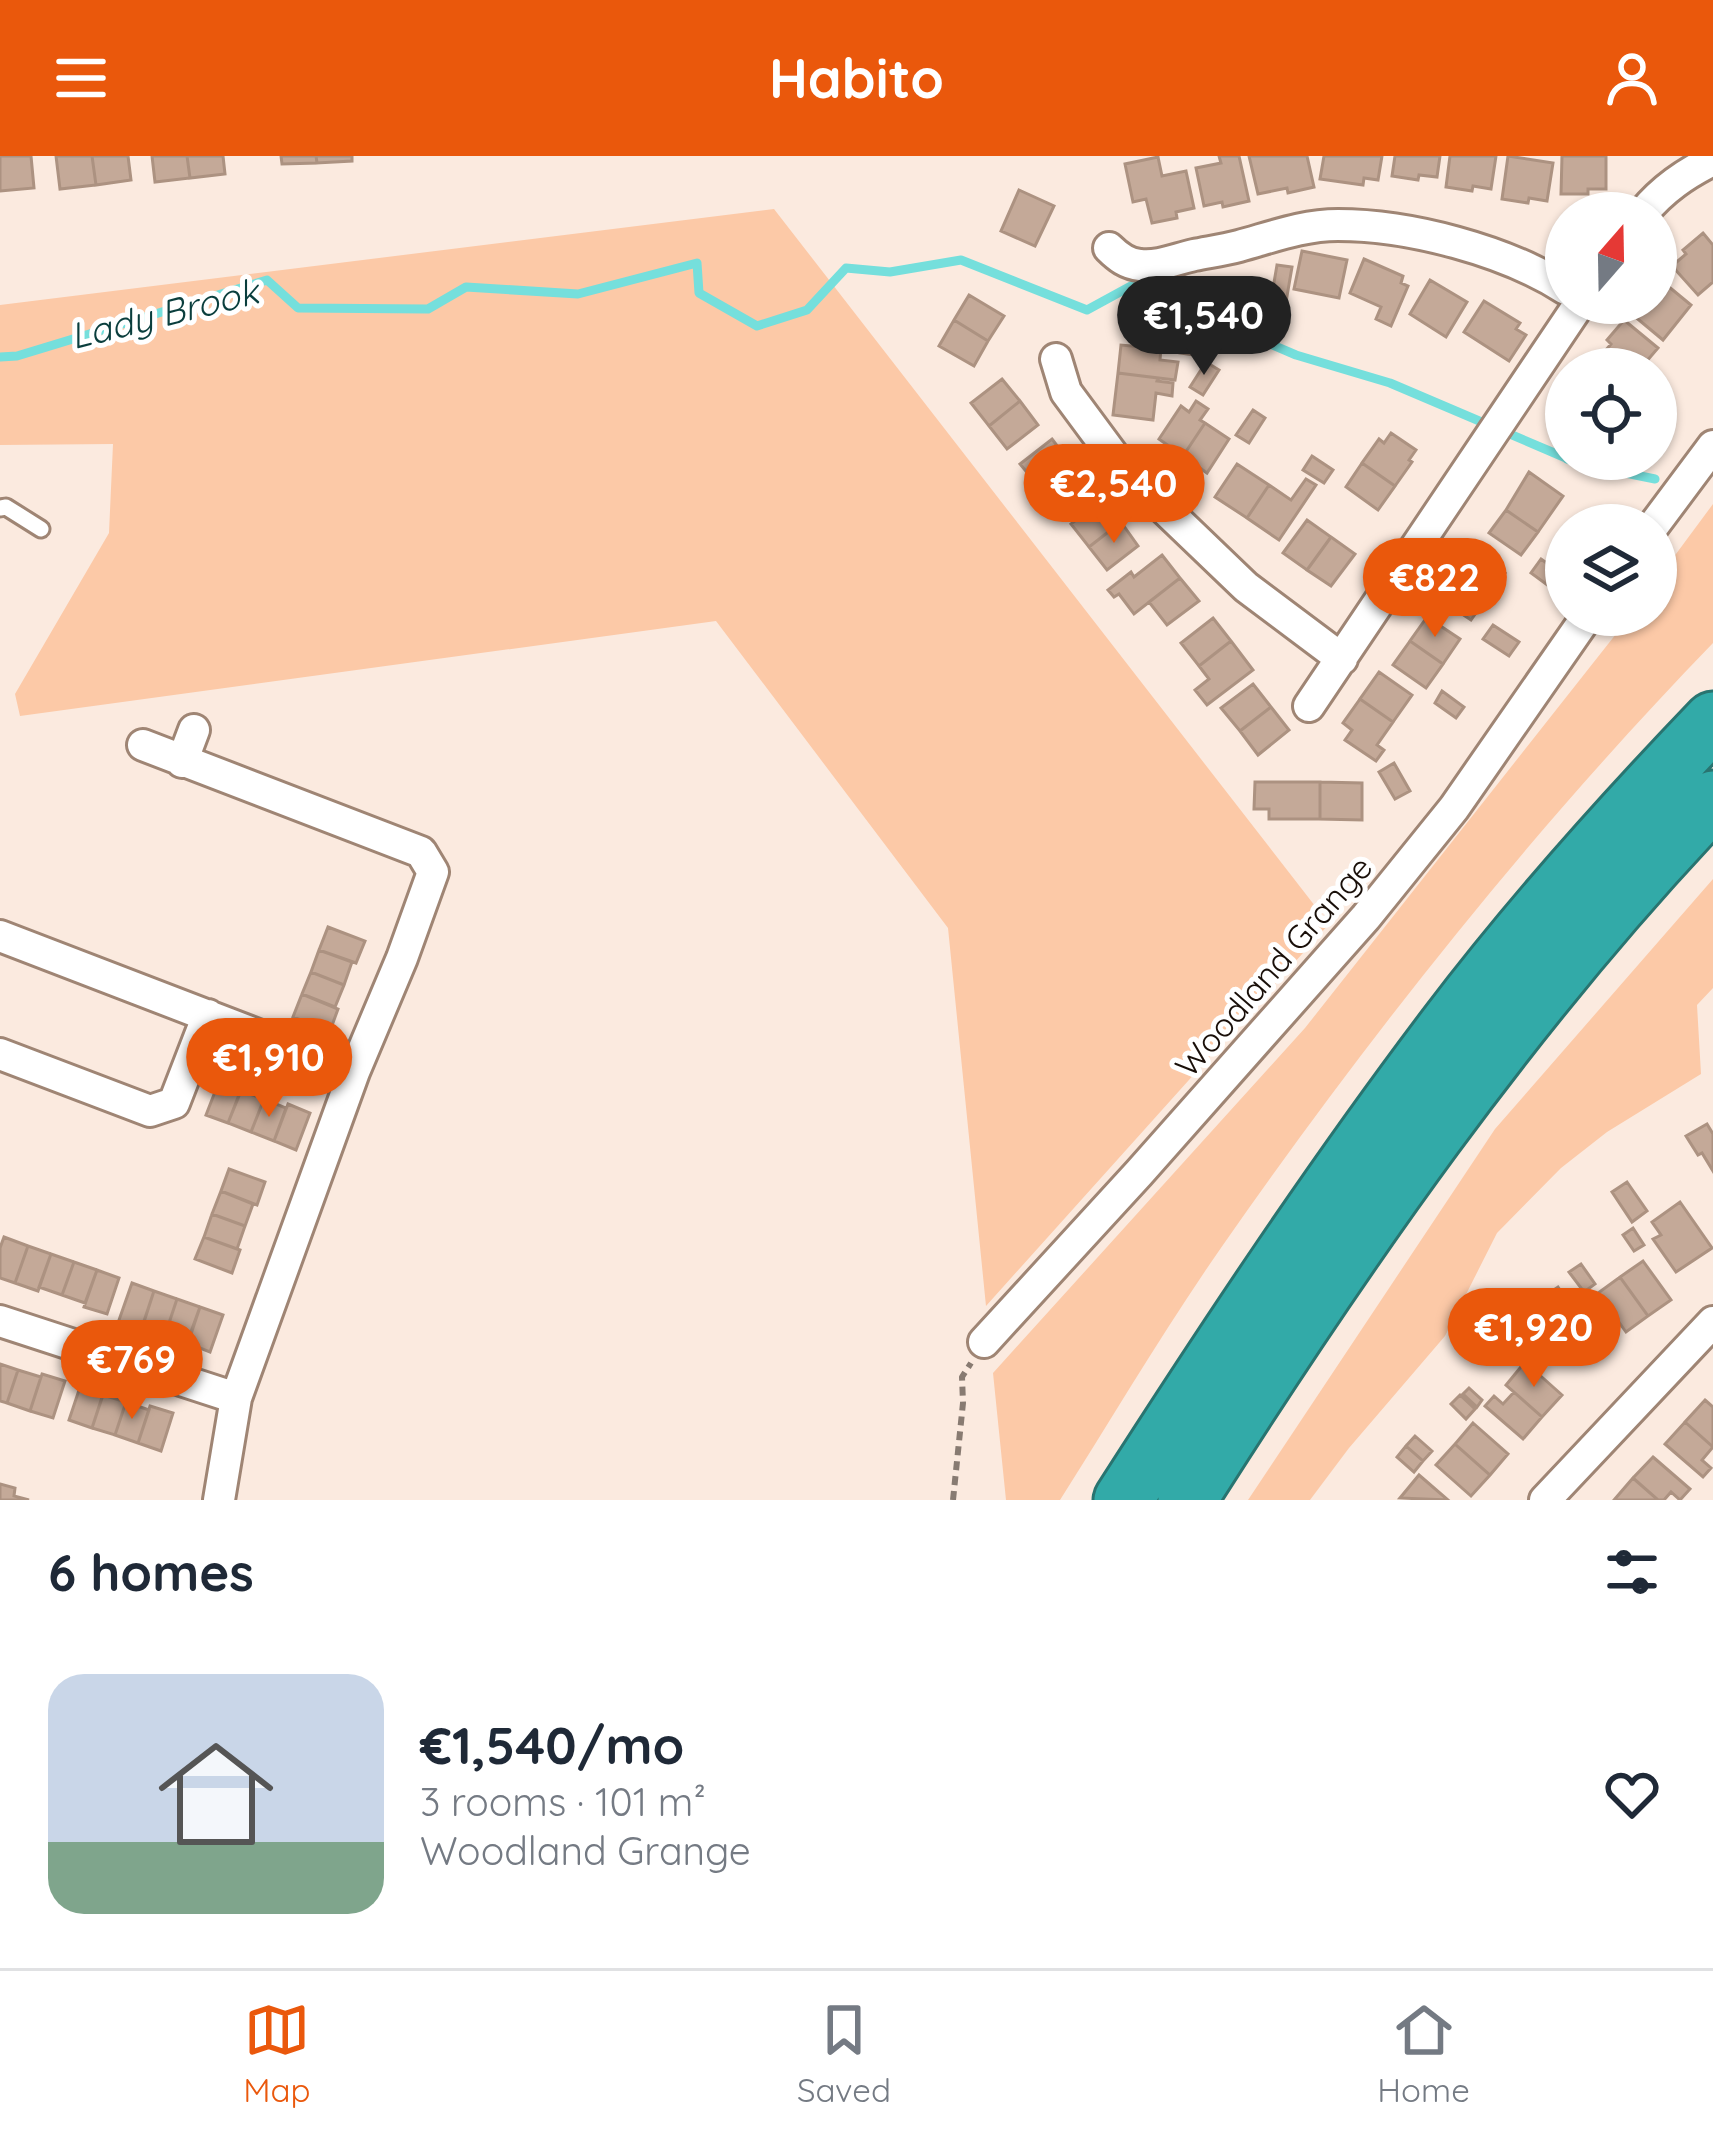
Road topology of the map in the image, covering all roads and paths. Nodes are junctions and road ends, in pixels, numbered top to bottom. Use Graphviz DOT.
graph roads {
  1 [pos="1713,160"];
  2 [pos="1663,192"];
  3 [pos="1108,248"];
  4 [pos="1545,277"];
  5 [pos="1566,324"];
  6 [pos="1056,359"];
  7 [pos="1713,446"];
  8 [pos="1670,504"];
  9 [pos="0,508"];
  10 [pos="41,529"];
  11 [pos="1573,636"];
  12 [pos="1342,659"];
  13 [pos="1309,706"];
  14 [pos="1713,721"];
  15 [pos="194,730"];
  16 [pos="143,745"];
  17 [pos="182,762"];
  18 [pos="1713,800"];
  19 [pos="0,936"];
  20 [pos="208,1015"];
  21 [pos="0,1054"];
  22 [pos="354,1072"];
  23 [pos="0,1321"];
  24 [pos="1708,1339"];
  25 [pos="984,1342"];
  26 [pos="236,1398"];
  27 [pos="219,1500"];
  28 [pos="953,1500"];
  29 [pos="1124,1500"];
  30 [pos="1187,1500"];
  31 [pos="1545,1500"];
  1 -- 2 [label="street"];
  3 -- 4 [label="street"];
  5 -- 12 [label="street"];
  6 -- 12 [label="street"];
  7 -- 8 [label="street"];
  9 -- 10 [label="lane"];
  11 -- 25 [label="street, Woodland Grange"];
  12 -- 13 [label="street"];
  14 -- 29 [label="highway"];
  15 -- 17 [label="street"];
  16 -- 17 [label="street"];
  17 -- 22 [label="street"];
  18 -- 30 [label="highway"];
  19 -- 20 [label="street"];
  20 -- 21 [label="street"];
  20 -- 22 [label="street"];
  22 -- 26 [label="street"];
  23 -- 26 [label="street"];
  24 -- 31 [label="street"];
  25 -- 28 [label="path"];
  26 -- 27 [label="street"];
}
